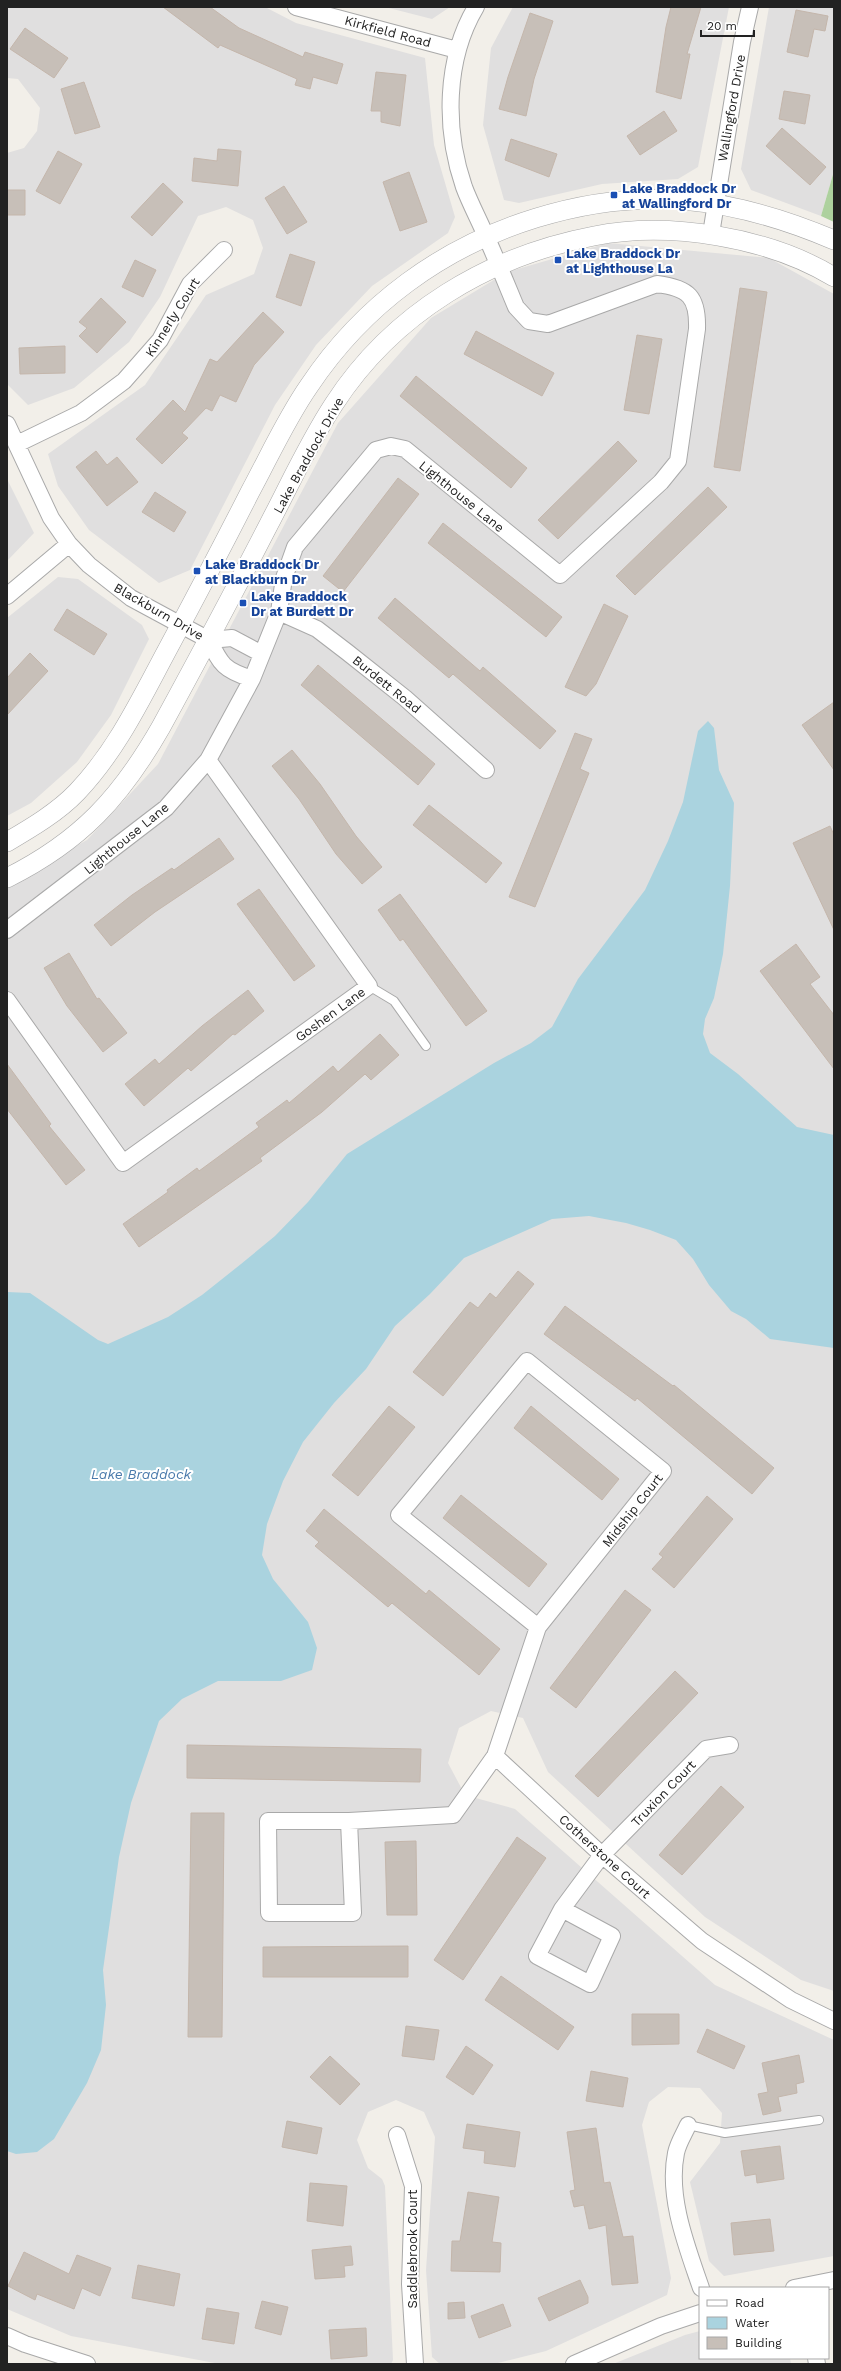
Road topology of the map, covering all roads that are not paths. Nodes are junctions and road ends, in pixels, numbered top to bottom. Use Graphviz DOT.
graph roads {
  1 [pos="296,7"];
  2 [pos="476,7"];
  3 [pos="750,7"];
  4 [pos="457,50"];
  5 [pos="715,203"];
  6 [pos="711,234"];
  7 [pos="486,236"];
  8 [pos="834,240"];
  9 [pos="224,250"];
  10 [pos="498,265"];
  11 [pos="834,277"];
  12 [pos="7,424"];
  13 [pos="17,444"];
  14 [pos="69,544"];
  15 [pos="7,596"];
  16 [pos="279,612"];
  17 [pos="180,625"];
  18 [pos="209,640"];
  19 [pos="262,654"];
  20 [pos="252,678"];
  21 [pos="208,760"];
  22 [pos="486,770"];
  23 [pos="7,842"];
  24 [pos="7,878"];
  25 [pos="7,930"];
  26 [pos="369,986"];
  27 [pos="7,1000"];
  28 [pos="426,1046"];
  29 [pos="538,1628"];
  30 [pos="730,1745"];
  31 [pos="495,1756"];
  32 [pos="349,1821"];
  33 [pos="602,1855"];
  34 [pos="562,1909"];
  35 [pos="834,2021"];
  36 [pos="819,2120"];
  37 [pos="688,2125"];
  38 [pos="397,2135"];
  39 [pos="834,2280"];
  40 [pos="701,2287"];
  41 [pos="801,2287"];
  42 [pos="699,2313"];
  43 [pos="7,2336"];
  44 [pos="86,2364"];
  45 [pos="415,2364"];
  46 [pos="574,2364"];
  1 -- 4 [label="street, Kirkfield Road"];
  2 -- 4 [label="street, Lighthouse Lane"];
  3 -- 5 [label="street, Wallingford Drive"];
  4 -- 7 [label="street, Lighthouse Lane"];
  5 -- 6 [label="street, Wallingford Drive"];
  5 -- 7 [label="street"];
  5 -- 8 [label="street"];
  6 -- 10 [label="street, Lake Braddock Drive"];
  6 -- 11 [label="street, Lake Braddock Drive"];
  7 -- 10 [label="street, Lighthouse Lane"];
  7 -- 17 [label="street"];
  9 -- 13 [label="street, Kinnerly Court"];
  10 -- 16 [label="street, Lighthouse Lane"];
  10 -- 18 [label="street, Lake Braddock Drive"];
  12 -- 13 [label="street, Blackburn Drive"];
  13 -- 14 [label="street, Blackburn Drive"];
  14 -- 15 [label="street"];
  14 -- 17 [label="street, Blackburn Drive"];
  16 -- 19 [label="street, Lighthouse Lane"];
  16 -- 22 [label="street, Burdett Road"];
  17 -- 18 [label="street, Blackburn Drive"];
  17 -- 23 [label="street"];
  18 -- 19 [label="street, Blackburn Drive"];
  18 -- 20 [label="street, Blackburn Drive"];
  18 -- 24 [label="street, Lake Braddock Drive"];
  19 -- 20 [label="street, Lighthouse Lane"];
  20 -- 21 [label="street, Lighthouse Lane"];
  21 -- 25 [label="street, Lighthouse Lane"];
  21 -- 26 [label="street, Goshen Lane"];
  26 -- 27 [label="street, Goshen Lane"];
  26 -- 28 [label="lane"];
  29 -- 29 [label="street, Midship Court"];
  29 -- 31 [label="street"];
  30 -- 33 [label="street, Truxion Court"];
  31 -- 32 [label="street"];
  31 -- 33 [label="street, Cotherstone Court"];
  32 -- 32 [label="street"];
  33 -- 34 [label="street, Truxion Court"];
  33 -- 35 [label="street, Cotherstone Court"];
  34 -- 34 [label="street, Truxion Court"];
  36 -- 37 [label="lane"];
  37 -- 40 [label="street"];
  38 -- 45 [label="street, Saddlebrook Court"];
  39 -- 41 [label="street"];
  42 -- 46 [label="street"];
  43 -- 44 [label="street"];
}
